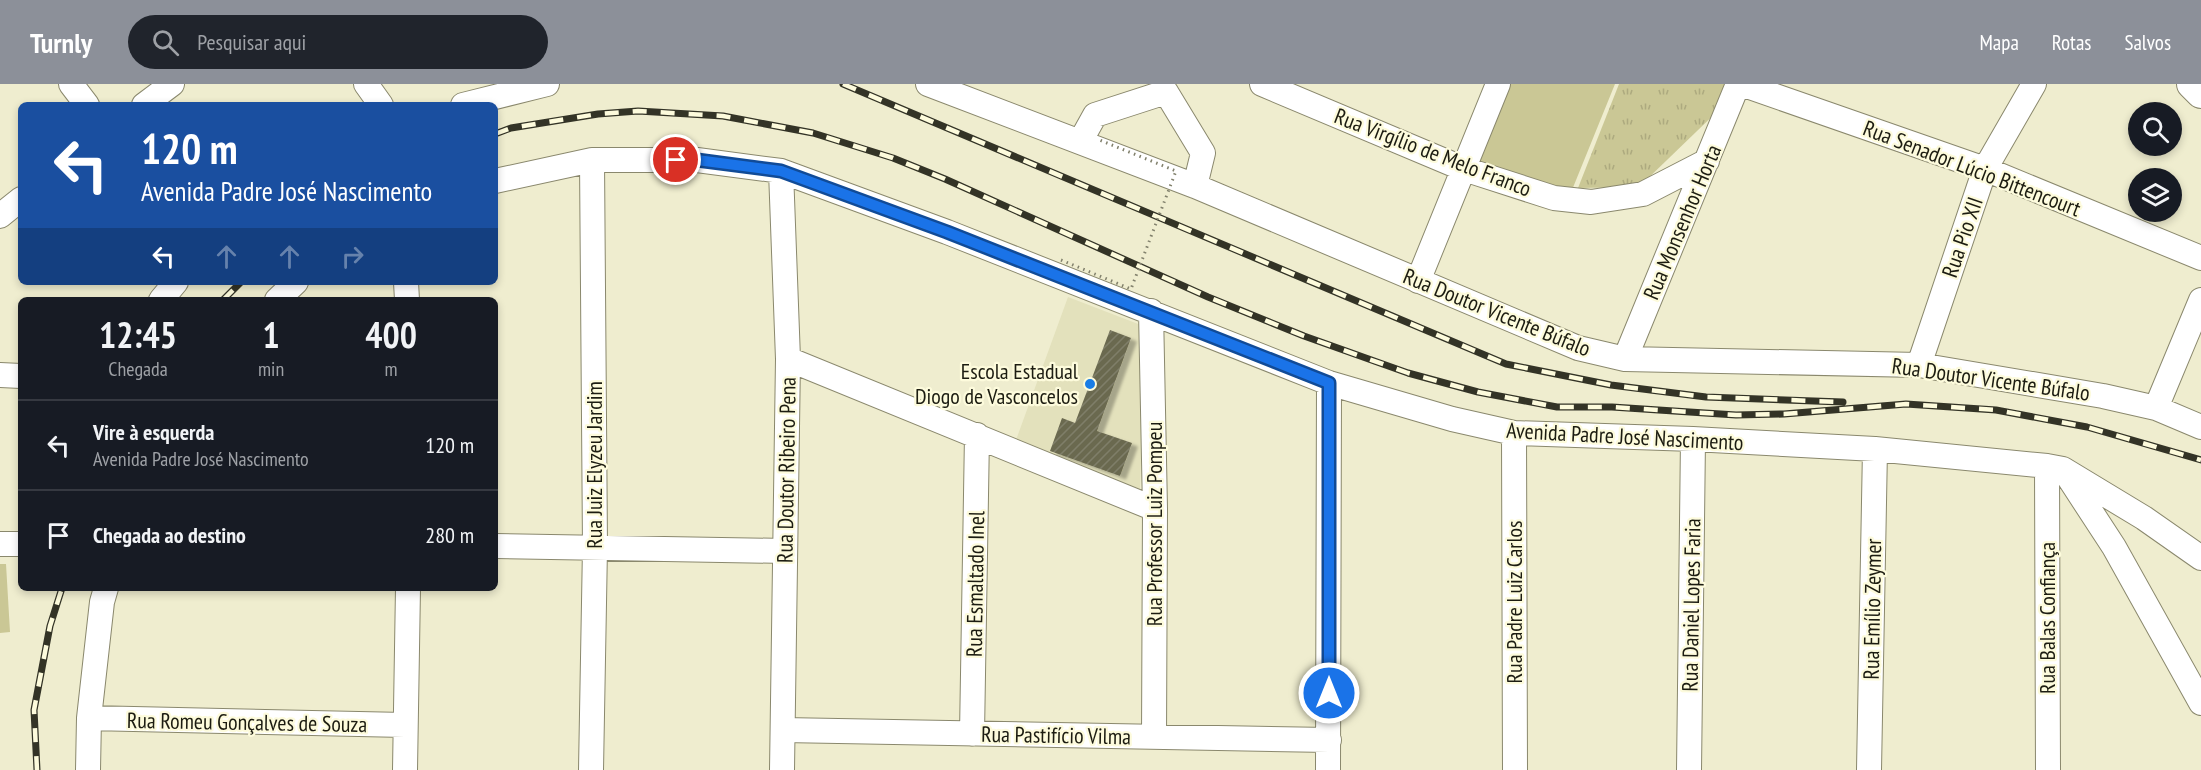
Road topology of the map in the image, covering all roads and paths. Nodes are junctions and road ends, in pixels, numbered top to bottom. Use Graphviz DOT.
graph roads {
  1 [pos="71,84"];
  2 [pos="172,84"];
  3 [pos="366,84"];
  4 [pos="547,84"];
  5 [pos="928,84"];
  6 [pos="1262,84"];
  7 [pos="1498,84"];
  8 [pos="1740,84"];
  9 [pos="2034,84"];
  10 [pos="2192,84"];
  11 [pos="1167,88"];
  12 [pos="2201,93"];
  13 [pos="85,102"];
  14 [pos="148,102"];
  15 [pos="379,102"];
  16 [pos="475,102"];
  17 [pos="1088,140"];
  18 [pos="592,160"];
  19 [pos="1707,161"];
  20 [pos="1464,169"];
  21 [pos="1985,169"];
  22 [pos="781,171"];
  23 [pos="498,180"];
  24 [pos="1195,186"];
  25 [pos="18,202"];
  26 [pos="0,216"];
  27 [pos="2201,258"];
  28 [pos="1061,260"];
  29 [pos="1418,281"];
  30 [pos="174,285"];
  31 [pos="293,285"];
  32 [pos="164,297"];
  33 [pos="280,297"];
  34 [pos="2201,300"];
  35 [pos="1150,311"];
  36 [pos="1625,359"];
  37 [pos="788,360"];
  38 [pos="1919,365"];
  39 [pos="0,375"];
  40 [pos="18,376"];
  41 [pos="1329,383"];
  42 [pos="2156,408"];
  43 [pos="2201,427"];
  44 [pos="1514,433"];
  45 [pos="977,435"];
  46 [pos="1694,439"];
  47 [pos="1875,449"];
  48 [pos="2055,467"];
  49 [pos="1155,509"];
  50 [pos="0,544"];
  51 [pos="18,544"];
  52 [pos="498,546"];
  53 [pos="595,547"];
  54 [pos="785,551"];
  55 [pos="2201,558"];
  56 [pos="105,591"];
  57 [pos="408,591"];
  58 [pos="2201,703"];
  59 [pos="89,718"];
  60 [pos="405,725"];
  61 [pos="783,730"];
  62 [pos="972,734"];
  63 [pos="1154,737"];
  64 [pos="1329,740"];
  65 [pos="88,770"];
  66 [pos="405,770"];
  67 [pos="591,770"];
  68 [pos="782,770"];
  69 [pos="1328,770"];
  70 [pos="1515,770"];
  71 [pos="1689,770"];
  72 [pos="1869,770"];
  73 [pos="2048,770"];
  1 -- 13 [label="street"];
  2 -- 14 [label="street"];
  3 -- 15 [label="street"];
  4 -- 16 [label="street"];
  5 -- 17 [label="street, Rua Doutor Vicente Búfalo"];
  6 -- 20 [label="street, Rua Virgílio de Melo Franco"];
  7 -- 20 [label="street"];
  8 -- 19 [label="street, Rua Monsenhor Horta"];
  8 -- 21 [label="street, Rua Senador Lúcio Bittencourt"];
  9 -- 21 [label="street, Rua Pio XII"];
  10 -- 12 [label="main road"];
  11 -- 17 [label="street"];
  11 -- 24 [label="street"];
  17 -- 24 [label="street, Rua Doutor Vicente Búfalo"];
  17 -- 28 [label="path, bridge"];
  18 -- 22 [label="street, Avenida Padre José Nascimento"];
  18 -- 23 [label="street, Avenida Padre José Nascimento"];
  18 -- 53 [label="street, Rua Juiz Elyzeu Jardim"];
  19 -- 20 [label="street, Rua Virgílio de Melo Franco"];
  19 -- 36 [label="street, Rua Monsenhor Horta"];
  20 -- 29 [label="street"];
  21 -- 27 [label="street, Rua Senador Lúcio Bittencourt"];
  21 -- 38 [label="street, Rua Pio XII"];
  22 -- 35 [label="street, Avenida Padre José Nascimento"];
  22 -- 37 [label="street, Rua Doutor Ribeiro Pena"];
  24 -- 29 [label="street, Rua Doutor Vicente Búfalo"];
  25 -- 26 [label="street"];
  29 -- 36 [label="street, Rua Doutor Vicente Búfalo"];
  30 -- 32 [label="street"];
  31 -- 33 [label="street"];
  34 -- 42 [label="street"];
  35 -- 41 [label="street, Avenida Padre José Nascimento"];
  35 -- 49 [label="street, Rua Professor Luiz Pompeu"];
  36 -- 38 [label="street, Rua Doutor Vicente Búfalo"];
  37 -- 45 [label="street"];
  37 -- 54 [label="street, Rua Doutor Ribeiro Pena"];
  38 -- 42 [label="street, Rua Doutor Vicente Búfalo"];
  39 -- 40 [label="street"];
  41 -- 44 [label="street, Avenida Padre José Nascimento"];
  41 -- 64 [label="street"];
  42 -- 43 [label="street, Rua Doutor Vicente Búfalo"];
  44 -- 46 [label="street, Avenida Padre José Nascimento"];
  44 -- 70 [label="street, Rua Padre Luiz Carlos"];
  45 -- 49 [label="street"];
  45 -- 62 [label="street, Rua Esmaltado Inel"];
  46 -- 47 [label="street, Avenida Padre José Nascimento"];
  46 -- 71 [label="street, Rua Daniel Lopes Faria"];
  47 -- 48 [label="street, Avenida Padre José Nascimento"];
  47 -- 72 [label="street, Rua Emílio Zeymer"];
  48 -- 55 [label="street"];
  48 -- 58 [label="street"];
  48 -- 73 [label="street, Rua Balas Confiança"];
  49 -- 63 [label="street, Rua Professor Luiz Pompeu"];
  50 -- 51 [label="street"];
  52 -- 53 [label="street"];
  53 -- 54 [label="street"];
  53 -- 67 [label="street, Rua Juiz Elyzeu Jardim"];
  54 -- 61 [label="street, Rua Doutor Ribeiro Pena"];
  56 -- 59 [label="street"];
  57 -- 60 [label="street"];
  59 -- 60 [label="street, Rua Romeu Gonçalves de Souza"];
  59 -- 65 [label="street"];
  60 -- 66 [label="street"];
  61 -- 62 [label="street, Rua Pastifício Vilma"];
  61 -- 68 [label="street, Rua Doutor Ribeiro Pena"];
  62 -- 63 [label="street, Rua Pastifício Vilma"];
  63 -- 64 [label="street, Rua Pastifício Vilma"];
  64 -- 69 [label="street"];
}
